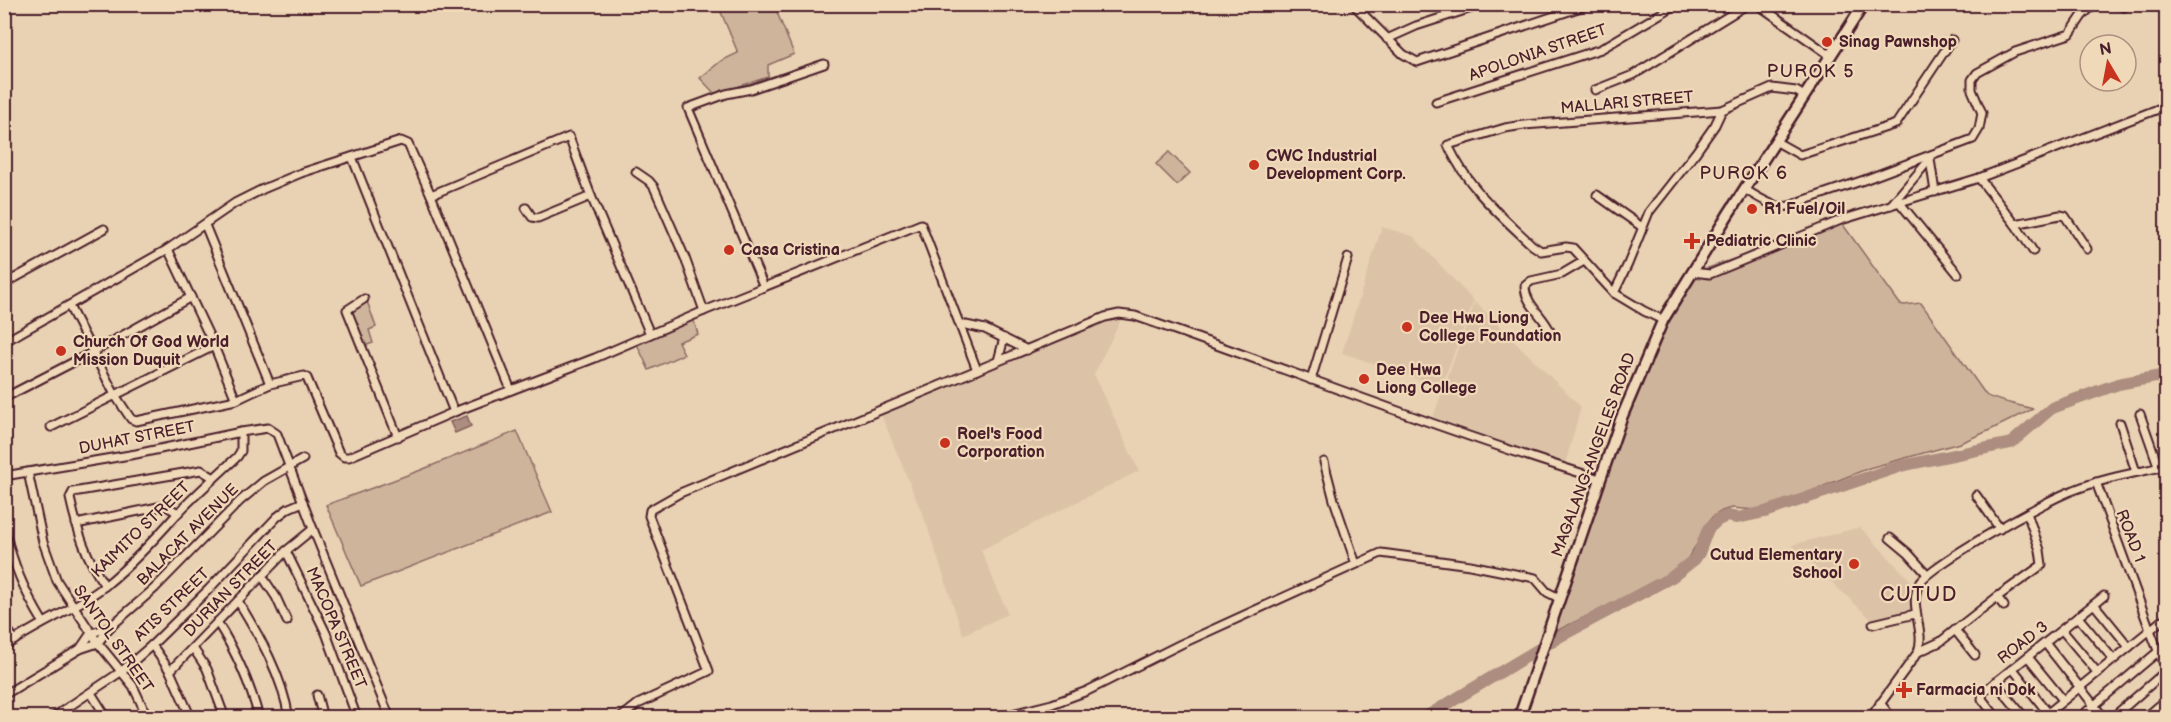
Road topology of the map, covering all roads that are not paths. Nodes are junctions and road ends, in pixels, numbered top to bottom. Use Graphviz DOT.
graph roads {
  1 [pos="1484,4"];
  2 [pos="1590,4"];
  3 [pos="1677,4"];
  4 [pos="1748,4"];
  5 [pos="1757,4"];
  6 [pos="1864,4"];
  7 [pos="2094,4"];
  8 [pos="2115,4"];
  9 [pos="1356,5"];
  10 [pos="2124,7"];
  11 [pos="1387,39"];
  12 [pos="1952,40"];
  13 [pos="1831,56"];
  14 [pos="824,64"];
  15 [pos="1595,90"];
  16 [pos="1804,96"];
  17 [pos="1436,102"];
  18 [pos="2166,106"];
  19 [pos="1722,110"];
  20 [pos="1775,141"];
  21 [pos="352,157"];
  22 [pos="1931,157"];
  23 [pos="636,172"];
  24 [pos="1979,178"];
  25 [pos="1744,189"];
  26 [pos="1935,192"];
  27 [pos="431,195"];
  28 [pos="1597,195"];
  29 [pos="591,196"];
  30 [pos="1900,203"];
  31 [pos="1891,205"];
  32 [pos="526,208"];
  33 [pos="2015,224"];
  34 [pos="205,225"];
  35 [pos="1642,227"];
  36 [pos="104,229"];
  37 [pos="168,249"];
  38 [pos="2087,249"];
  39 [pos="2033,251"];
  40 [pos="1348,258"];
  41 [pos="1584,261"];
  42 [pos="1692,272"];
  43 [pos="1958,274"];
  44 [pos="4,284"];
  45 [pos="764,287"];
  46 [pos="1614,293"];
  47 [pos="192,297"];
  48 [pos="364,298"];
  49 [pos="69,306"];
  50 [pos="704,311"];
  51 [pos="1663,320"];
  52 [pos="961,324"];
  53 [pos="1550,331"];
  54 [pos="650,334"];
  55 [pos="1004,338"];
  56 [pos="4,342"];
  57 [pos="214,346"];
  58 [pos="1027,350"];
  59 [pos="93,352"];
  60 [pos="998,361"];
  61 [pos="977,370"];
  62 [pos="1311,380"];
  63 [pos="270,384"];
  64 [pos="511,390"];
  65 [pos="115,395"];
  66 [pos="4,398"];
  67 [pos="236,400"];
  68 [pos="454,412"];
  69 [pos="2140,414"];
  70 [pos="2120,423"];
  71 [pos="51,427"];
  72 [pos="241,432"];
  73 [pos="398,437"];
  74 [pos="303,459"];
  75 [pos="1324,462"];
  76 [pos="288,466"];
  77 [pos="2164,467"];
  78 [pos="28,472"];
  79 [pos="2136,472"];
  80 [pos="4,476"];
  81 [pos="214,478"];
  82 [pos="1600,479"];
  83 [pos="2096,482"];
  84 [pos="1976,495"];
  85 [pos="303,502"];
  86 [pos="178,513"];
  87 [pos="2027,513"];
  88 [pos="76,524"];
  89 [pos="4,528"];
  90 [pos="2000,529"];
  91 [pos="313,530"];
  92 [pos="1890,538"];
  93 [pos="286,551"];
  94 [pos="1356,564"];
  95 [pos="1928,574"];
  96 [pos="262,576"];
  97 [pos="105,586"];
  98 [pos="2104,596"];
  99 [pos="1997,597"];
  100 [pos="1559,598"];
  101 [pos="238,601"];
  102 [pos="2094,604"];
  103 [pos="2004,606"];
  104 [pos="73,607"];
  105 [pos="1915,614"];
  106 [pos="2078,617"];
  107 [pos="2166,617"];
  108 [pos="287,621"];
  109 [pos="43,622"];
  110 [pos="217,622"];
  111 [pos="1873,624"];
  112 [pos="4,625"];
  113 [pos="109,628"];
  114 [pos="1955,630"];
  115 [pos="2061,630"];
  116 [pos="2150,630"];
  117 [pos="91,633"];
  118 [pos="15,640"];
  119 [pos="98,643"];
  120 [pos="2045,643"];
  121 [pos="152,645"];
  122 [pos="2166,645"];
  123 [pos="4,647"];
  124 [pos="2129,647"];
  125 [pos="193,648"];
  126 [pos="80,649"];
  127 [pos="2159,651"];
  128 [pos="1918,652"];
  129 [pos="1975,655"];
  130 [pos="2028,657"];
  131 [pos="2113,659"];
  132 [pos="2166,665"];
  133 [pos="2013,669"];
  134 [pos="170,670"];
  135 [pos="122,671"];
  136 [pos="2097,672"];
  137 [pos="2166,672"];
  138 [pos="1995,682"];
  139 [pos="2080,687"];
  140 [pos="91,693"];
  141 [pos="4,695"];
  142 [pos="317,695"];
  143 [pos="2063,700"];
  144 [pos="2166,700"];
  145 [pos="1880,703"];
  146 [pos="2094,705"];
  147 [pos="2045,715"];
  148 [pos="52,717"];
  149 [pos="107,717"];
  150 [pos="148,717"];
  151 [pos="191,717"];
  152 [pos="225,717"];
  153 [pos="259,717"];
  154 [pos="289,717"];
  155 [pos="323,717"];
  156 [pos="357,717"];
  157 [pos="390,717"];
  158 [pos="620,717"];
  159 [pos="996,717"];
  160 [pos="1519,717"];
  161 [pos="1870,717"];
  162 [pos="1892,717"];
  163 [pos="1996,717"];
  164 [pos="2025,717"];
  165 [pos="2079,717"];
  166 [pos="2104,717"];
  167 [pos="2112,717"];
  168 [pos="2145,717"];
  1 -- 11 [label="street"];
  2 -- 11 [label="street"];
  3 -- 17 [label="street, APOLONIA STREET"];
  4 -- 15 [label="street"];
  5 -- 13 [label="street"];
  6 -- 13 [label="main road, MAGALANG-ANGELES ROAD"];
  7 -- 22 [label="street"];
  8 -- 10 [label="street"];
  9 -- 11 [label="street"];
  12 -- 20 [label="street"];
  13 -- 16 [label="main road, MAGALANG-ANGELES ROAD"];
  14 -- 45 [label="street"];
  16 -- 19 [label="street, MALLARI STREET"];
  16 -- 20 [label="main road, MAGALANG-ANGELES ROAD"];
  18 -- 24 [label="street"];
  19 -- 35 [label="street"];
  19 -- 41 [label="street, MALLARI STREET"];
  20 -- 25 [label="main road, MAGALANG-ANGELES ROAD"];
  21 -- 27 [label="street"];
  21 -- 34 [label="street"];
  21 -- 68 [label="street"];
  22 -- 25 [label="street"];
  22 -- 26 [label="street"];
  22 -- 31 [label="street"];
  23 -- 50 [label="street"];
  24 -- 26 [label="street"];
  24 -- 33 [label="street"];
  25 -- 42 [label="main road, MAGALANG-ANGELES ROAD"];
  26 -- 30 [label="street"];
  27 -- 29 [label="street"];
  27 -- 64 [label="street"];
  28 -- 35 [label="street"];
  29 -- 32 [label="street"];
  29 -- 54 [label="street"];
  30 -- 31 [label="street"];
  30 -- 43 [label="street"];
  31 -- 42 [label="street"];
  33 -- 38 [label="street"];
  33 -- 39 [label="street"];
  34 -- 37 [label="street"];
  34 -- 63 [label="street"];
  35 -- 46 [label="street"];
  36 -- 44 [label="street"];
  37 -- 47 [label="street"];
  37 -- 49 [label="street"];
  40 -- 62 [label="street"];
  41 -- 46 [label="street"];
  41 -- 53 [label="street"];
  42 -- 51 [label="main road, MAGALANG-ANGELES ROAD"];
  45 -- 50 [label="street"];
  45 -- 52 [label="street"];
  46 -- 51 [label="street"];
  47 -- 57 [label="street"];
  47 -- 59 [label="street"];
  48 -- 73 [label="street"];
  49 -- 56 [label="street"];
  49 -- 59 [label="street"];
  50 -- 54 [label="street"];
  51 -- 82 [label="main road, MAGALANG-ANGELES ROAD"];
  52 -- 55 [label="street"];
  52 -- 61 [label="street"];
  54 -- 64 [label="street"];
  55 -- 58 [label="street"];
  55 -- 60 [label="street"];
  57 -- 65 [label="street"];
  57 -- 67 [label="street"];
  58 -- 60 [label="street"];
  58 -- 62 [label="street"];
  59 -- 65 [label="street"];
  59 -- 66 [label="street"];
  60 -- 61 [label="street"];
  61 -- 158 [label="street"];
  62 -- 82 [label="street"];
  63 -- 67 [label="street"];
  63 -- 73 [label="street"];
  64 -- 68 [label="street"];
  65 -- 67 [label="street"];
  65 -- 71 [label="street"];
  68 -- 73 [label="street"];
  69 -- 77 [label="street"];
  70 -- 79 [label="street"];
  72 -- 76 [label="street, DUHAT STREET"];
  72 -- 78 [label="street, DUHAT STREET"];
  72 -- 81 [label="street, KAIMITO STREET"];
  74 -- 76 [label="street, BALACAT AVENUE"];
  75 -- 94 [label="street"];
  76 -- 85 [label="street"];
  76 -- 113 [label="street, BALACAT AVENUE"];
  77 -- 79 [label="street"];
  78 -- 80 [label="street, DUHAT STREET"];
  78 -- 104 [label="street, SANTOL STREET"];
  79 -- 83 [label="street"];
  81 -- 86 [label="street, KAIMITO STREET"];
  81 -- 88 [label="street"];
  82 -- 100 [label="main road, MAGALANG-ANGELES ROAD"];
  83 -- 87 [label="street"];
  83 -- 116 [label="street, ROAD 1"];
  84 -- 90 [label="street"];
  85 -- 91 [label="street"];
  85 -- 121 [label="street, ATIS STREET"];
  86 -- 88 [label="street"];
  86 -- 97 [label="street, KAIMITO STREET"];
  87 -- 90 [label="street"];
  87 -- 99 [label="street"];
  88 -- 97 [label="street"];
  89 -- 109 [label="street"];
  90 -- 95 [label="street"];
  91 -- 93 [label="street, DURIAN STREET"];
  91 -- 157 [label="street"];
  92 -- 95 [label="street"];
  93 -- 96 [label="street, DURIAN STREET"];
  93 -- 156 [label="street, MACOPA STREET"];
  94 -- 100 [label="street"];
  94 -- 159 [label="street"];
  95 -- 105 [label="street"];
  96 -- 101 [label="street, DURIAN STREET"];
  96 -- 108 [label="street"];
  97 -- 104 [label="street, KAIMITO STREET"];
  98 -- 102 [label="street, ROAD 3"];
  99 -- 103 [label="street"];
  99 -- 114 [label="street"];
  100 -- 160 [label="main road, MAGALANG-ANGELES ROAD"];
  101 -- 110 [label="street, DURIAN STREET"];
  101 -- 154 [label="street"];
  102 -- 106 [label="street, ROAD 3"];
  102 -- 124 [label="street"];
  104 -- 109 [label="street, KAIMITO STREET"];
  104 -- 117 [label="street, SANTOL STREET"];
  105 -- 111 [label="street"];
  105 -- 128 [label="street"];
  106 -- 115 [label="street, ROAD 3"];
  106 -- 131 [label="street"];
  107 -- 116 [label="street"];
  109 -- 118 [label="street, KAIMITO STREET"];
  110 -- 125 [label="street, DURIAN STREET"];
  110 -- 153 [label="street"];
  112 -- 118 [label="street"];
  113 -- 117 [label="street, BALACAT AVENUE"];
  113 -- 119 [label="street, BALACAT AVENUE"];
  114 -- 128 [label="street"];
  114 -- 129 [label="street"];
  115 -- 120 [label="street, ROAD 3"];
  115 -- 136 [label="street"];
  116 -- 124 [label="street"];
  116 -- 127 [label="street, ROAD 1"];
  117 -- 119 [label="street, SANTOL STREET"];
  117 -- 126 [label="street"];
  118 -- 123 [label="street, KAIMITO STREET"];
  119 -- 126 [label="street"];
  119 -- 135 [label="street, SANTOL STREET"];
  120 -- 130 [label="street, ROAD 3"];
  120 -- 139 [label="street"];
  121 -- 134 [label="street"];
  121 -- 135 [label="street, ATIS STREET"];
  122 -- 127 [label="street"];
  124 -- 131 [label="street"];
  125 -- 134 [label="street, DURIAN STREET"];
  125 -- 152 [label="street"];
  126 -- 141 [label="street"];
  127 -- 132 [label="street, ROAD 1"];
  127 -- 146 [label="street"];
  128 -- 145 [label="street"];
  130 -- 133 [label="street, ROAD 3"];
  130 -- 143 [label="street"];
  131 -- 136 [label="street"];
  133 -- 138 [label="street, ROAD 3"];
  133 -- 147 [label="street"];
  134 -- 151 [label="street"];
  135 -- 140 [label="street, ATIS STREET"];
  135 -- 150 [label="street, SANTOL STREET"];
  136 -- 139 [label="street"];
  137 -- 167 [label="street"];
  138 -- 163 [label="street, ROAD 3"];
  138 -- 164 [label="street"];
  139 -- 143 [label="street"];
  139 -- 146 [label="street"];
  140 -- 148 [label="street, ATIS STREET"];
  140 -- 149 [label="street"];
  142 -- 155 [label="street"];
  143 -- 147 [label="street"];
  144 -- 168 [label="street"];
  145 -- 161 [label="street"];
  145 -- 162 [label="street"];
  146 -- 165 [label="street"];
  146 -- 166 [label="street"];
}
